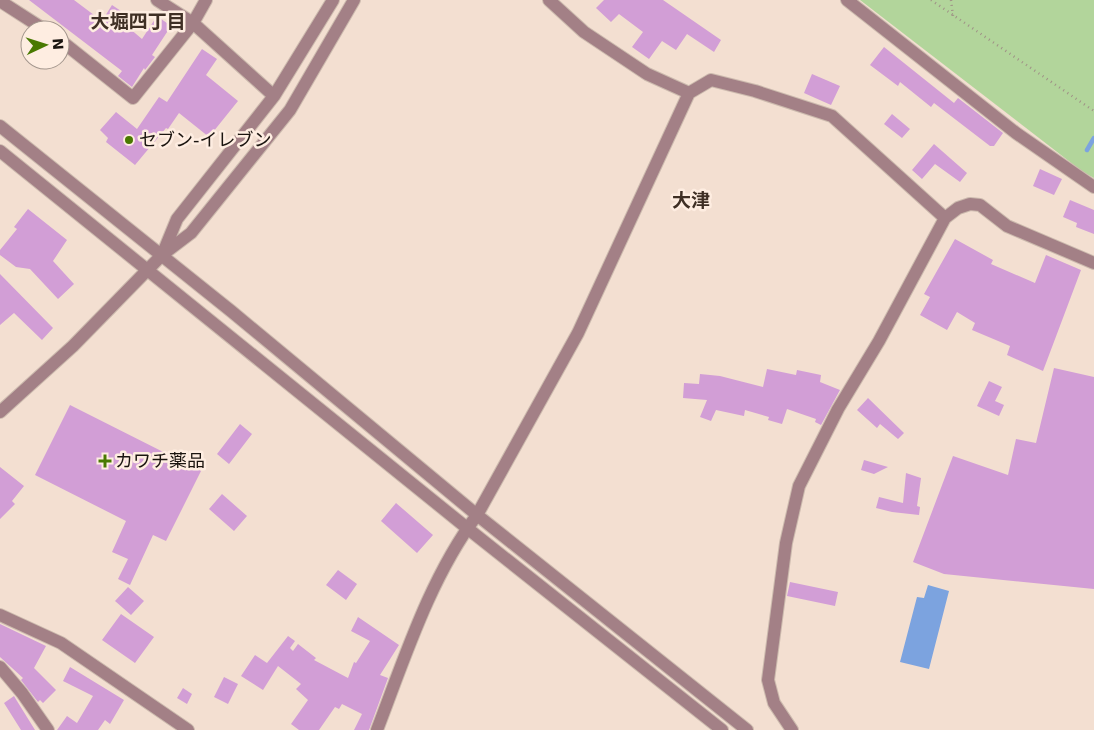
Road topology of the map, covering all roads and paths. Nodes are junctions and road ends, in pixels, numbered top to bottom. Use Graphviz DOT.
graph roads {
  1 [pos="157,0"];
  2 [pos="206,0"];
  3 [pos="333,0"];
  4 [pos="354,0"];
  5 [pos="549,0"];
  6 [pos="847,0"];
  7 [pos="931,0"];
  8 [pos="951,0"];
  9 [pos="0,1"];
  10 [pos="953,16"];
  11 [pos="29,20"];
  12 [pos="193,23"];
  13 [pos="70,48"];
  14 [pos="689,93"];
  15 [pos="274,96"];
  16 [pos="1094,111"];
  17 [pos="0,126"];
  18 [pos="0,151"];
  19 [pos="1094,187"];
  20 [pos="945,218"];
  21 [pos="162,255"];
  22 [pos="1094,263"];
  23 [pos="149,271"];
  24 [pos="0,412"];
  25 [pos="477,515"];
  26 [pos="467,528"];
  27 [pos="0,615"];
  28 [pos="0,667"];
  29 [pos="48,730"];
  30 [pos="188,730"];
  31 [pos="377,730"];
  32 [pos="722,730"];
  33 [pos="747,730"];
  34 [pos="792,730"];
  1 -- 12 [label="street"];
  2 -- 12 [label="street"];
  3 -- 15 [label="street"];
  4 -- 21 [label="street"];
  5 -- 14 [label="street"];
  6 -- 19 [label="street"];
  7 -- 10 [label="path"];
  8 -- 10 [label="path"];
  9 -- 11 [label="street"];
  10 -- 16 [label="path"];
  12 -- 13 [label="street"];
  12 -- 15 [label="street"];
  14 -- 20 [label="street"];
  14 -- 25 [label="street"];
  15 -- 21 [label="street"];
  17 -- 21 [label="street"];
  18 -- 23 [label="street"];
  20 -- 22 [label="street"];
  20 -- 34 [label="street"];
  21 -- 23 [label="street"];
  21 -- 25 [label="street"];
  23 -- 24 [label="street"];
  23 -- 26 [label="street"];
  25 -- 26 [label="street"];
  25 -- 33 [label="street"];
  26 -- 31 [label="street"];
  26 -- 32 [label="street"];
  27 -- 30 [label="street"];
  28 -- 29 [label="street"];
}
